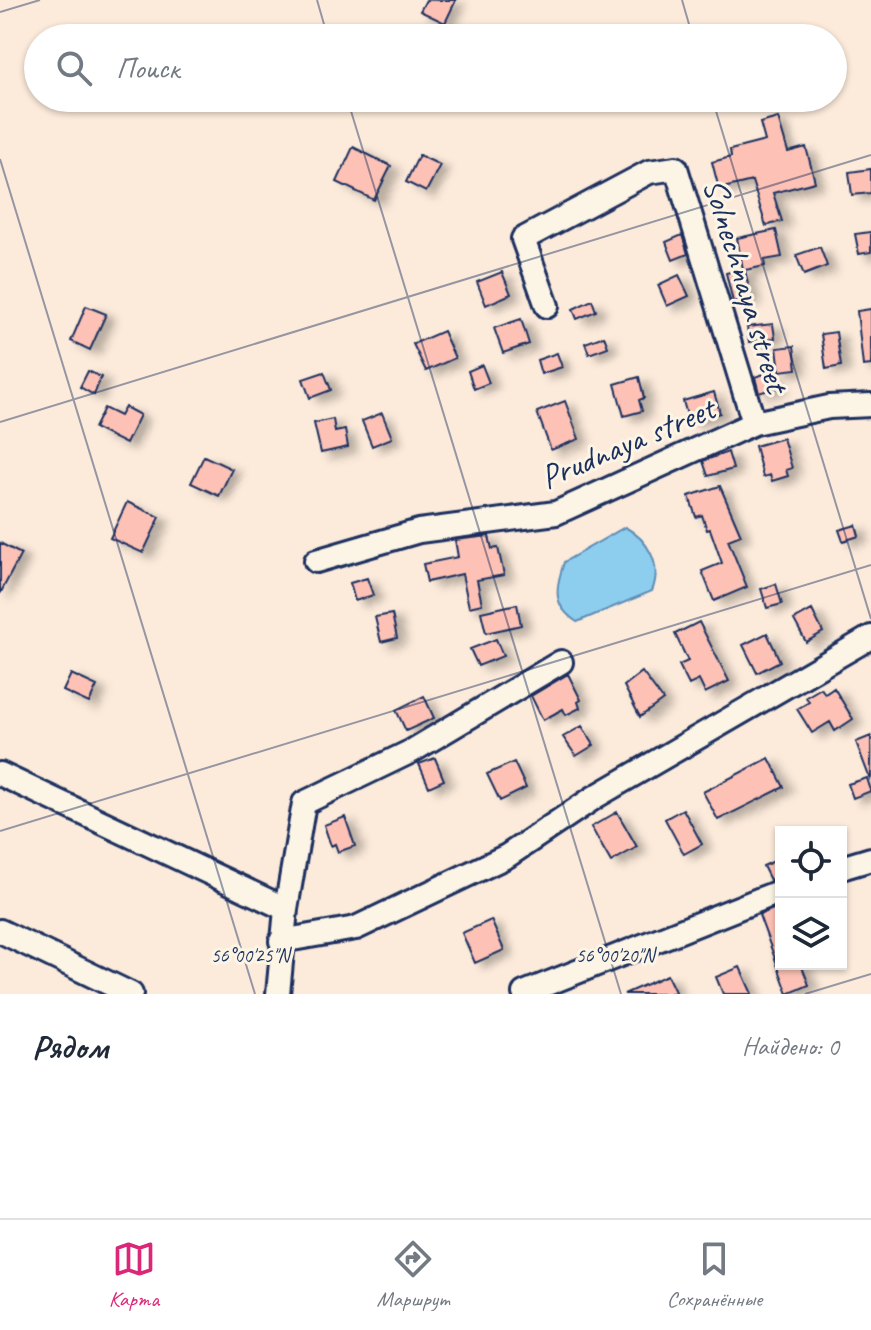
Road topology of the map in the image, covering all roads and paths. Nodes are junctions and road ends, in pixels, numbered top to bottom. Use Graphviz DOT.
graph roads {
  1 [pos="547,306"];
  2 [pos="871,405"];
  3 [pos="754,423"];
  4 [pos="316,561"];
  5 [pos="871,637"];
  6 [pos="561,662"];
  7 [pos="0,774"];
  8 [pos="871,859"];
  9 [pos="847,866"];
  10 [pos="775,893"];
  11 [pos="286,909"];
  12 [pos="0,931"];
  13 [pos="281,941"];
  14 [pos="524,993"];
  15 [pos="131,994"];
  16 [pos="278,994"];
  1 -- 3 [label="street, Solnechnaya street"];
  2 -- 3 [label="street, Prudnaya street"];
  3 -- 4 [label="street, Prudnaya street"];
  5 -- 13 [label="street"];
  6 -- 11 [label="street"];
  7 -- 11 [label="street"];
  8 -- 9 [label="street"];
  10 -- 14 [label="street"];
  11 -- 13 [label="street"];
  12 -- 15 [label="street"];
  13 -- 16 [label="street"];
}
